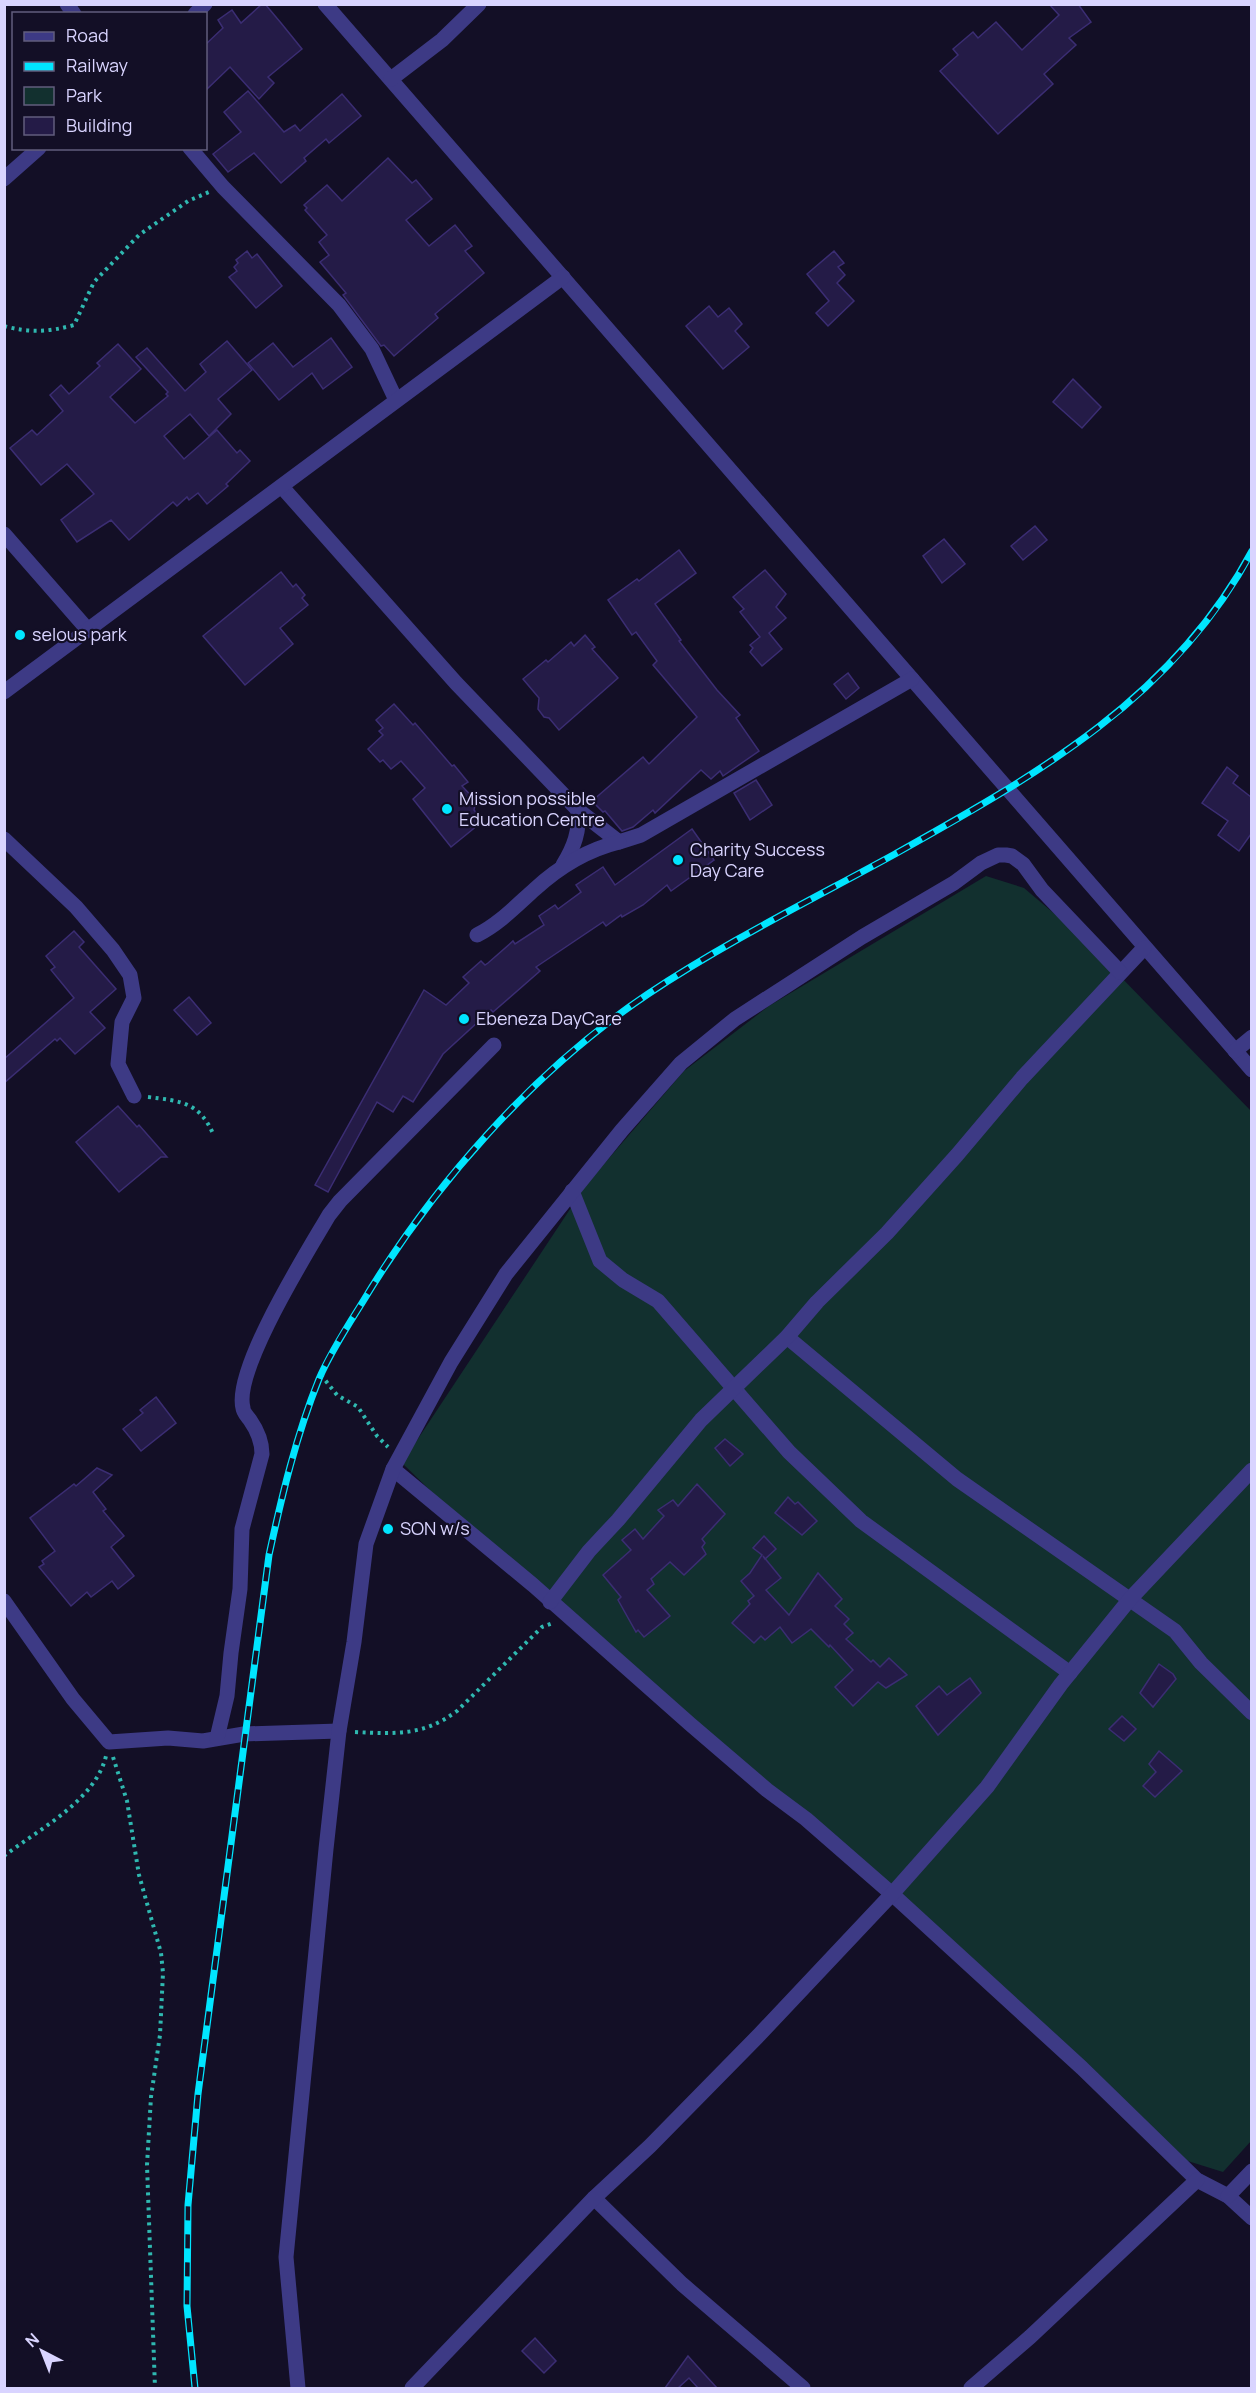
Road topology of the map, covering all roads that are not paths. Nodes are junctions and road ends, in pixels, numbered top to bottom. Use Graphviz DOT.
graph roads {
  1 [pos="325,4"];
  2 [pos="479,4"];
  3 [pos="391,79"];
  4 [pos="37,150"];
  5 [pos="192,150"];
  6 [pos="4,179"];
  7 [pos="563,277"];
  8 [pos="396,400"];
  9 [pos="282,487"];
  10 [pos="4,534"];
  11 [pos="88,630"];
  12 [pos="912,679"];
  13 [pos="4,692"];
  14 [pos="578,810"];
  15 [pos="4,839"];
  16 [pos="620,842"];
  17 [pos="561,868"];
  18 [pos="477,935"];
  19 [pos="1144,948"];
  20 [pos="1120,972"];
  21 [pos="1251,1037"];
  22 [pos="495,1045"];
  23 [pos="1235,1052"];
  24 [pos="1251,1070"];
  25 [pos="134,1096"];
  26 [pos="572,1191"];
  27 [pos="787,1337"];
  28 [pos="734,1388"];
  29 [pos="393,1468"];
  30 [pos="1251,1470"];
  31 [pos="1130,1599"];
  32 [pos="4,1601"];
  33 [pos="550,1602"];
  34 [pos="1070,1673"];
  35 [pos="1251,1713"];
  36 [pos="339,1731"];
  37 [pos="217,1738"];
  38 [pos="892,1894"];
  39 [pos="1251,2171"];
  40 [pos="1197,2180"];
  41 [pos="1228,2196"];
  42 [pos="594,2198"];
  43 [pos="1251,2218"];
  44 [pos="298,2388"];
  45 [pos="412,2388"];
  46 [pos="803,2388"];
  47 [pos="971,2388"];
  1 -- 3 [label="street"];
  2 -- 3 [label="street"];
  3 -- 7 [label="street"];
  4 -- 6 [label="street"];
  5 -- 8 [label="street"];
  7 -- 8 [label="street"];
  7 -- 12 [label="street"];
  8 -- 9 [label="street"];
  9 -- 11 [label="street"];
  9 -- 14 [label="street"];
  10 -- 11 [label="street"];
  11 -- 13 [label="street"];
  12 -- 16 [label="street"];
  12 -- 19 [label="street"];
  14 -- 16 [label="street"];
  14 -- 17 [label="street"];
  15 -- 25 [label="street"];
  16 -- 17 [label="street"];
  17 -- 18 [label="street"];
  19 -- 20 [label="street"];
  19 -- 23 [label="street"];
  20 -- 26 [label="street"];
  20 -- 27 [label="street"];
  21 -- 23 [label="street"];
  22 -- 37 [label="street"];
  23 -- 24 [label="street"];
  26 -- 28 [label="street"];
  26 -- 29 [label="street"];
  27 -- 28 [label="street"];
  27 -- 31 [label="street"];
  28 -- 33 [label="street"];
  28 -- 34 [label="street"];
  29 -- 33 [label="street"];
  29 -- 36 [label="street"];
  30 -- 31 [label="street"];
  31 -- 34 [label="street"];
  31 -- 35 [label="street"];
  32 -- 37 [label="street"];
  33 -- 38 [label="street"];
  34 -- 38 [label="street"];
  36 -- 37 [label="street"];
  36 -- 44 [label="street"];
  38 -- 40 [label="street"];
  38 -- 42 [label="street"];
  39 -- 41 [label="street"];
  40 -- 41 [label="street"];
  40 -- 47 [label="street"];
  41 -- 43 [label="street"];
  42 -- 45 [label="street"];
  42 -- 46 [label="street"];
}
